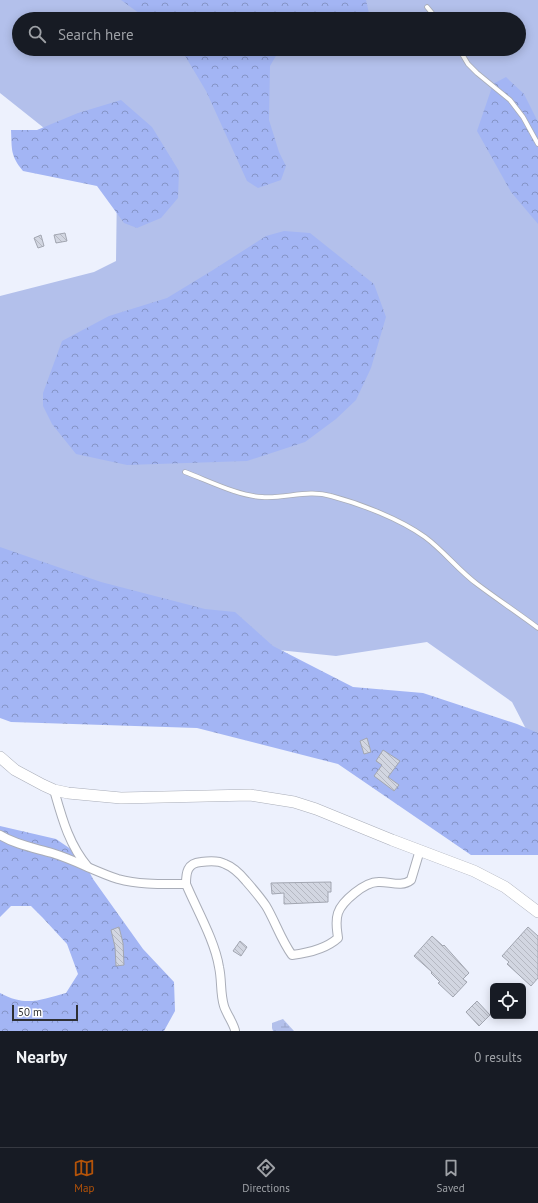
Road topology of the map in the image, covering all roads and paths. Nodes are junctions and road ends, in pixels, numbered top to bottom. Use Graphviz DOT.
graph roads {
  1 [pos="427,7"];
  2 [pos="431,12"];
  3 [pos="463,56"];
  4 [pos="538,144"];
  5 [pos="185,472"];
  6 [pos="538,628"];
  7 [pos="0,757"];
  8 [pos="54,790"];
  9 [pos="0,835"];
  10 [pos="420,850"];
  11 [pos="90,869"];
  12 [pos="186,884"];
  13 [pos="538,912"];
  14 [pos="235,1031"];
  1 -- 2 [label="lane"];
  3 -- 4 [label="lane"];
  5 -- 6 [label="lane"];
  7 -- 8 [label="street"];
  8 -- 10 [label="street"];
  8 -- 11 [label="street"];
  9 -- 11 [label="street"];
  10 -- 12 [label="street"];
  10 -- 13 [label="street"];
  11 -- 12 [label="street"];
  12 -- 14 [label="street"];
}
